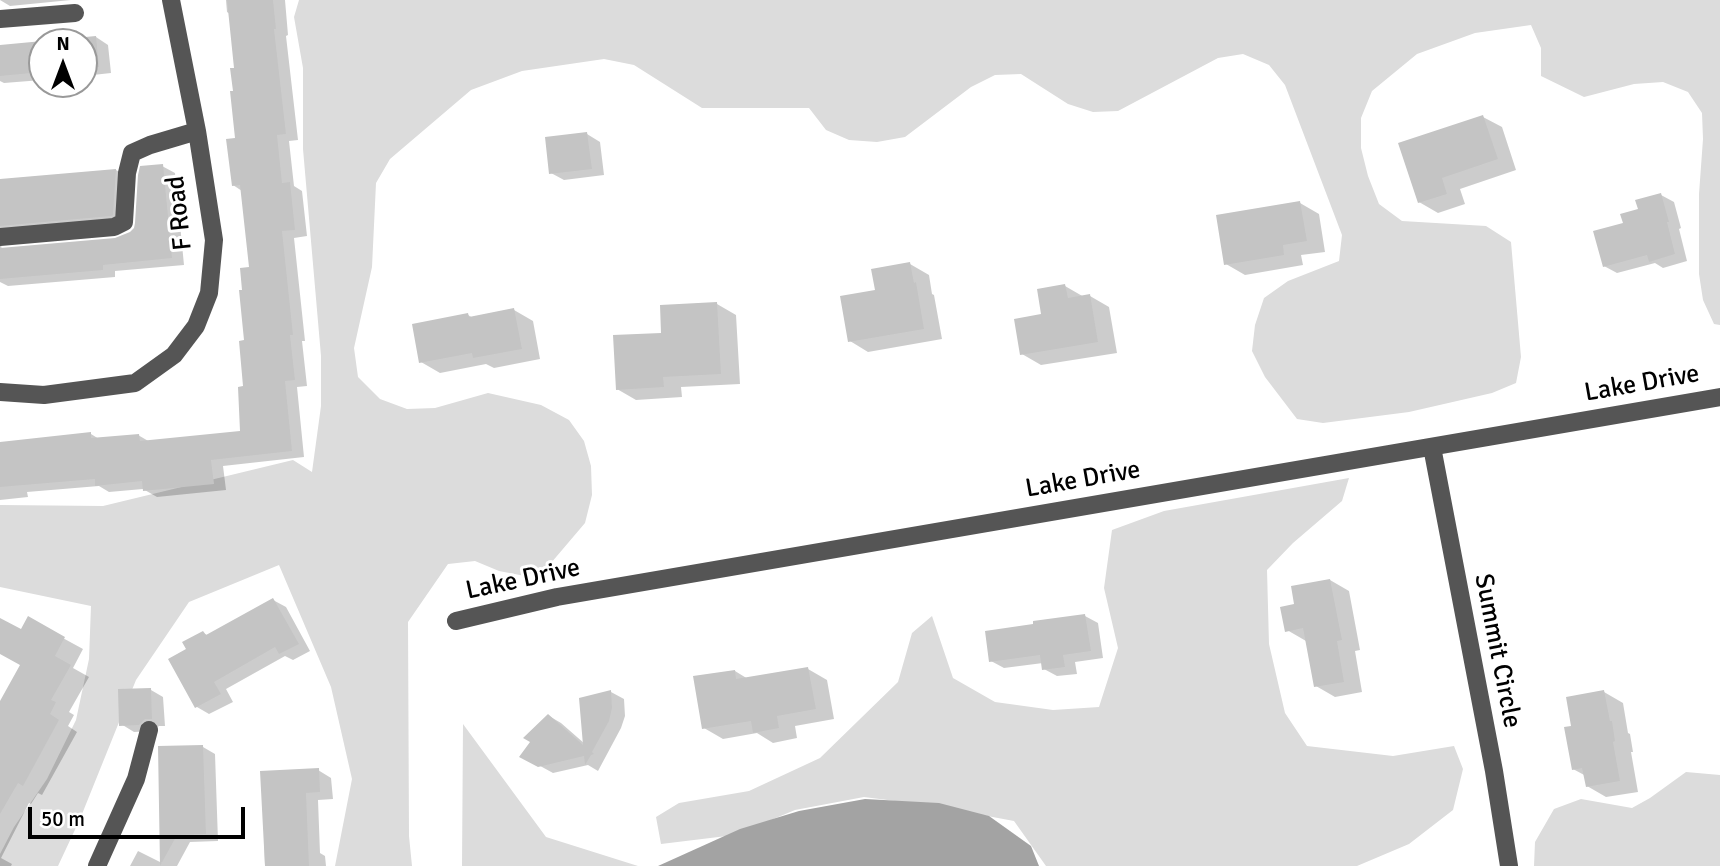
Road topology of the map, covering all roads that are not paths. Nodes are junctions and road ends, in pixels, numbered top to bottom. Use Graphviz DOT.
graph roads {
  1 [pos="171,0"];
  2 [pos="75,13"];
  3 [pos="0,19"];
  4 [pos="197,131"];
  5 [pos="0,237"];
  6 [pos="0,392"];
  7 [pos="1720,397"];
  8 [pos="1432,447"];
  9 [pos="456,621"];
  10 [pos="149,730"];
  11 [pos="97,866"];
  12 [pos="1509,866"];
  1 -- 4 [label="street, F Road"];
  2 -- 3 [label="street"];
  4 -- 5 [label="street"];
  4 -- 6 [label="street, F Road"];
  7 -- 8 [label="street, Lake Drive"];
  8 -- 9 [label="street, Lake Drive"];
  8 -- 12 [label="street, Summit Circle"];
  10 -- 11 [label="street"];
}
